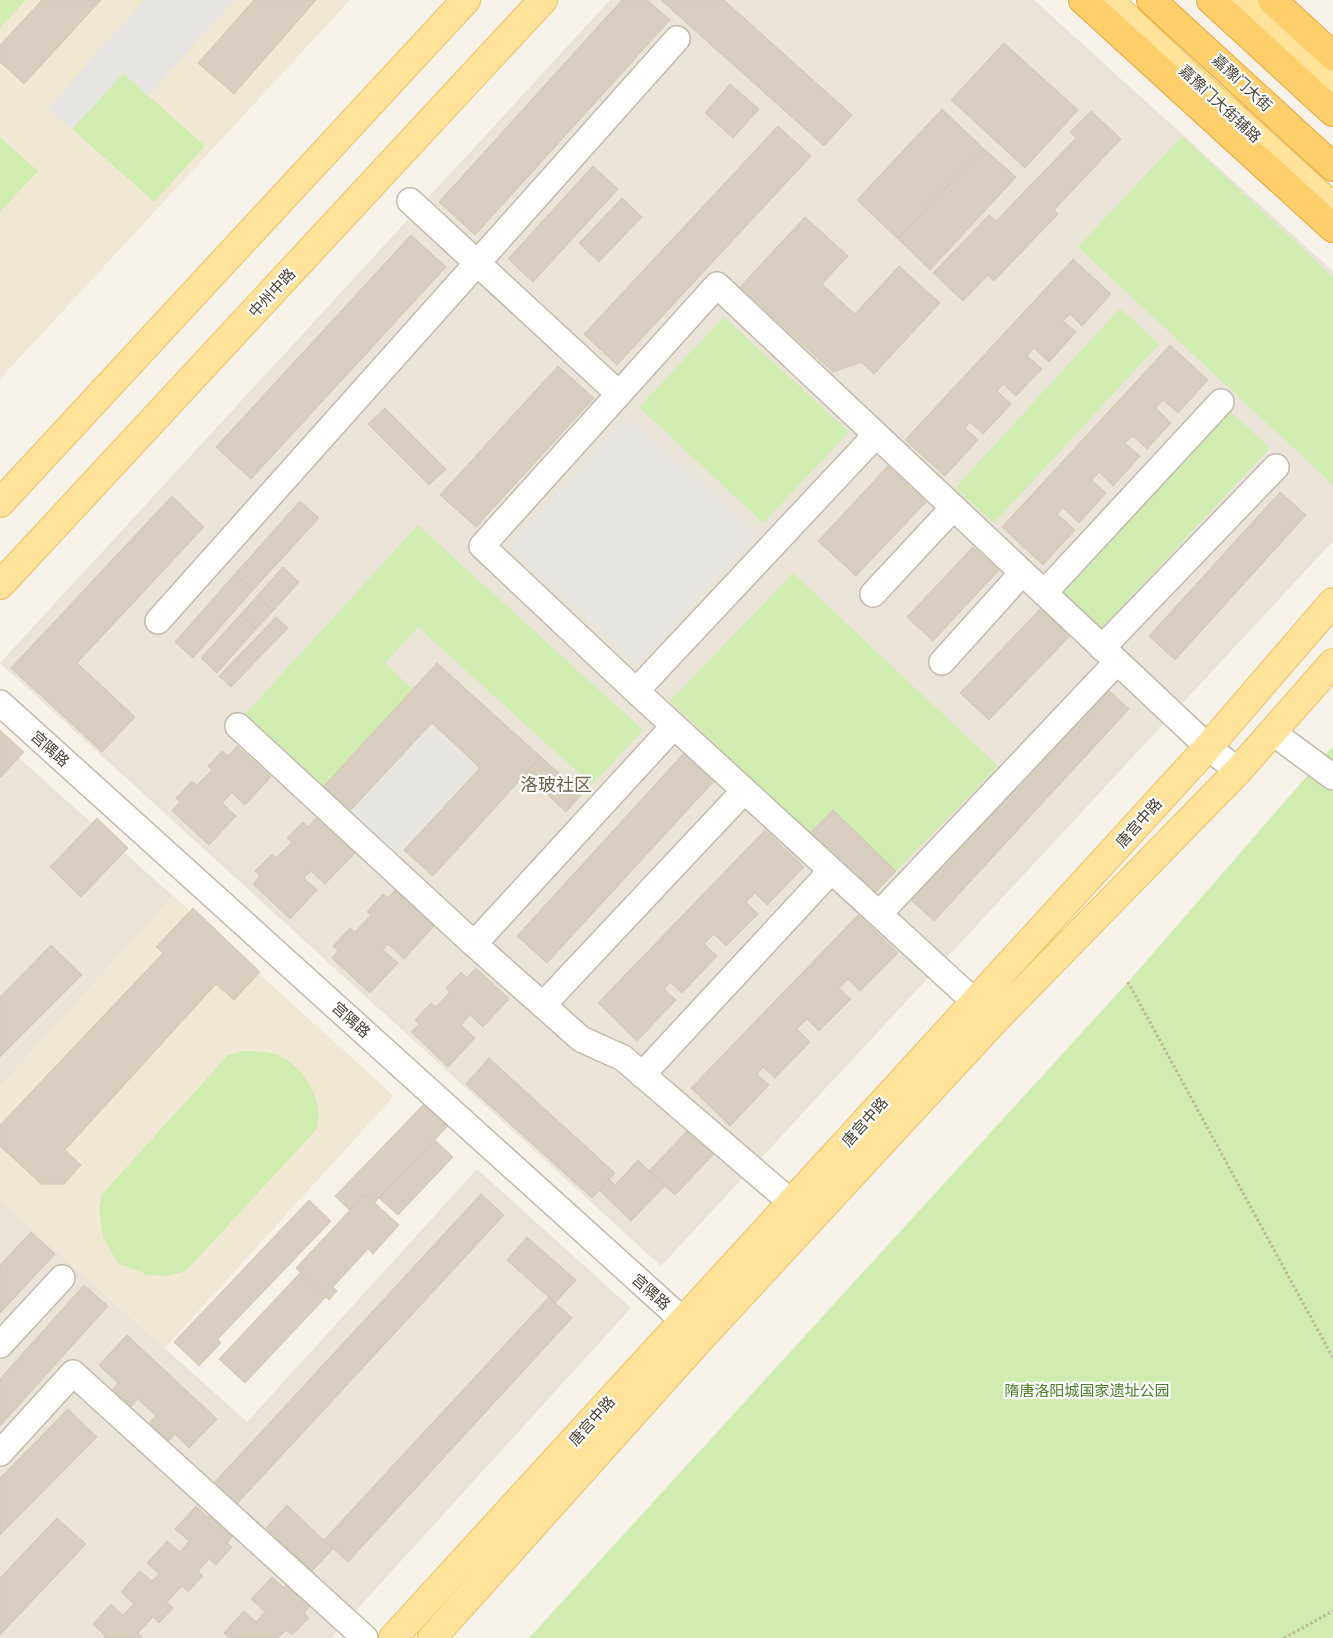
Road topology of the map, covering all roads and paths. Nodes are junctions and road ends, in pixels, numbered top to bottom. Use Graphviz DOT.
graph roads {
  1 [pos="466,0"];
  2 [pos="543,0"];
  3 [pos="1083,0"];
  4 [pos="1108,0"];
  5 [pos="1151,0"];
  6 [pos="1211,0"];
  7 [pos="1239,0"];
  8 [pos="1272,0"];
  9 [pos="678,39"];
  10 [pos="1333,56"];
  11 [pos="1333,84"];
  12 [pos="1333,112"];
  13 [pos="1333,167"];
  14 [pos="410,201"];
  15 [pos="1333,207"];
  16 [pos="1333,228"];
  17 [pos="477,263"];
  18 [pos="619,394"];
  19 [pos="1221,402"];
  20 [pos="876,435"];
  21 [pos="1276,467"];
  22 [pos="0,503"];
  23 [pos="953,508"];
  24 [pos="1022,573"];
  25 [pos="0,585"];
  26 [pos="1044,593"];
  27 [pos="872,594"];
  28 [pos="1333,602"];
  29 [pos="158,621"];
  30 [pos="1110,655"];
  31 [pos="942,662"];
  32 [pos="1333,663"];
  33 [pos="636,691"];
  34 [pos="0,703"];
  35 [pos="238,726"];
  36 [pos="674,726"];
  37 [pos="1272,732"];
  38 [pos="1208,747"];
  39 [pos="1238,772"];
  40 [pos="1333,777"];
  41 [pos="744,790"];
  42 [pos="831,871"];
  43 [pos="879,914"];
  44 [pos="474,944"];
  45 [pos="1128,982"];
  46 [pos="975,1002"];
  47 [pos="543,1005"];
  48 [pos="995,1020"];
  49 [pos="642,1075"];
  50 [pos="802,1211"];
  51 [pos="62,1278"];
  52 [pos="692,1329"];
  53 [pos="0,1345"];
  54 [pos="1333,1358"];
  55 [pos="0,1452"];
  56 [pos="1333,1611"];
  57 [pos="365,1638"];
  58 [pos="393,1638"];
  59 [pos="432,1638"];
  60 [pos="1284,1638"];
  1 -- 22 [label="main road"];
  2 -- 25 [label="main road, 中州中路"];
  3 -- 16 [label="highway"];
  4 -- 15 [label="main road, 嘉豫门大街辅路"];
  5 -- 13 [label="highway, 嘉豫门大街"];
  6 -- 12 [label="highway"];
  7 -- 11 [label="main road"];
  8 -- 10 [label="highway"];
  9 -- 17 [label="street"];
  14 -- 17 [label="street"];
  17 -- 18 [label="street"];
  17 -- 29 [label="street"];
  18 -- 20 [label="street"];
  18 -- 33 [label="street"];
  19 -- 26 [label="street"];
  20 -- 23 [label="street"];
  20 -- 33 [label="street"];
  21 -- 30 [label="street"];
  23 -- 24 [label="street"];
  23 -- 27 [label="street"];
  24 -- 26 [label="street"];
  24 -- 31 [label="street"];
  26 -- 30 [label="street"];
  28 -- 38 [label="main road, 唐宫中路"];
  30 -- 38 [label="street"];
  30 -- 43 [label="street"];
  32 -- 37 [label="main road, 唐宫中路"];
  33 -- 36 [label="street"];
  34 -- 52 [label="street, 宫隅路"];
  35 -- 44 [label="street"];
  36 -- 41 [label="street"];
  36 -- 44 [label="street"];
  37 -- 39 [label="main road, 唐宫中路"];
  37 -- 40 [label="street"];
  38 -- 39 [label="street"];
  38 -- 46 [label="main road, 唐宫中路"];
  39 -- 48 [label="main road, 唐宫中路"];
  41 -- 42 [label="street"];
  41 -- 47 [label="street"];
  42 -- 43 [label="street"];
  42 -- 49 [label="street"];
  43 -- 46 [label="street"];
  44 -- 47 [label="street"];
  45 -- 54 [label="path"];
  46 -- 48 [label="street"];
  46 -- 50 [label="main road, 唐宫中路"];
  47 -- 49 [label="street"];
  48 -- 50 [label="main road, 唐宫中路"];
  49 -- 50 [label="street"];
  50 -- 52 [label="main road, 唐宫中路"];
  51 -- 53 [label="street"];
  52 -- 58 [label="main road, 唐宫中路"];
  52 -- 59 [label="main road, 唐宫中路"];
  55 -- 57 [label="street"];
  56 -- 60 [label="path"];
}
